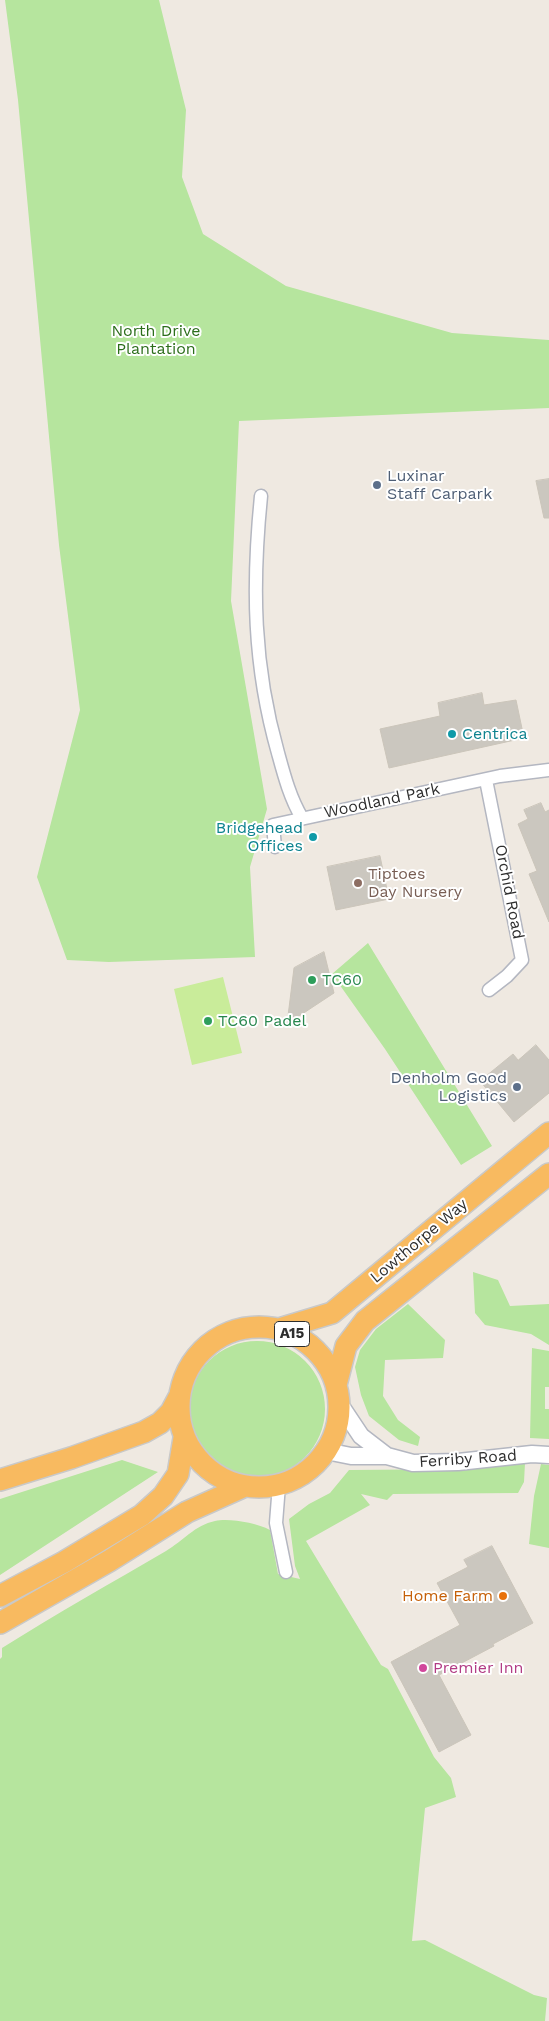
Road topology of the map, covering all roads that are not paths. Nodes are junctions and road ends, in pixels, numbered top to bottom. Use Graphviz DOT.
graph roads {
  1 [pos="261,496"];
  2 [pos="549,770"];
  3 [pos="512,774"];
  4 [pos="486,780"];
  5 [pos="549,780"];
  6 [pos="302,818"];
  7 [pos="275,846"];
  8 [pos="489,990"];
  9 [pos="549,1133"];
  10 [pos="549,1174"];
  11 [pos="279,1329"];
  12 [pos="338,1394"];
  13 [pos="179,1397"];
  14 [pos="184,1438"];
  15 [pos="326,1451"];
  16 [pos="549,1455"];
  17 [pos="387,1456"];
  18 [pos="0,1480"];
  19 [pos="279,1485"];
  20 [pos="245,1486"];
  21 [pos="286,1572"];
  22 [pos="0,1596"];
  23 [pos="0,1623"];
  1 -- 6 [label="street"];
  2 -- 3 [label="street, Woodland Park"];
  3 -- 4 [label="street, Woodland Park"];
  3 -- 5 [label="street, Woodland Park"];
  4 -- 6 [label="street, Woodland Park"];
  4 -- 8 [label="street, Orchid Road"];
  6 -- 7 [label="street, Woodland Park"];
  9 -- 11 [label="highway, Lowthorpe Way / A15"];
  10 -- 12 [label="highway, Lowthorpe Way / A15"];
  11 -- 12 [label="highway, A15"];
  11 -- 13 [label="highway, A15"];
  12 -- 15 [label="highway, A15"];
  12 -- 17 [label="street, Ferriby Road"];
  13 -- 14 [label="highway, A15"];
  13 -- 18 [label="highway"];
  14 -- 20 [label="highway, A15"];
  14 -- 22 [label="highway, A15"];
  15 -- 17 [label="street, Ferriby Road"];
  15 -- 19 [label="highway, A15"];
  16 -- 17 [label="street, Ferriby Road"];
  19 -- 20 [label="highway, A15"];
  19 -- 21 [label="street"];
  20 -- 23 [label="highway, A15"];
}
